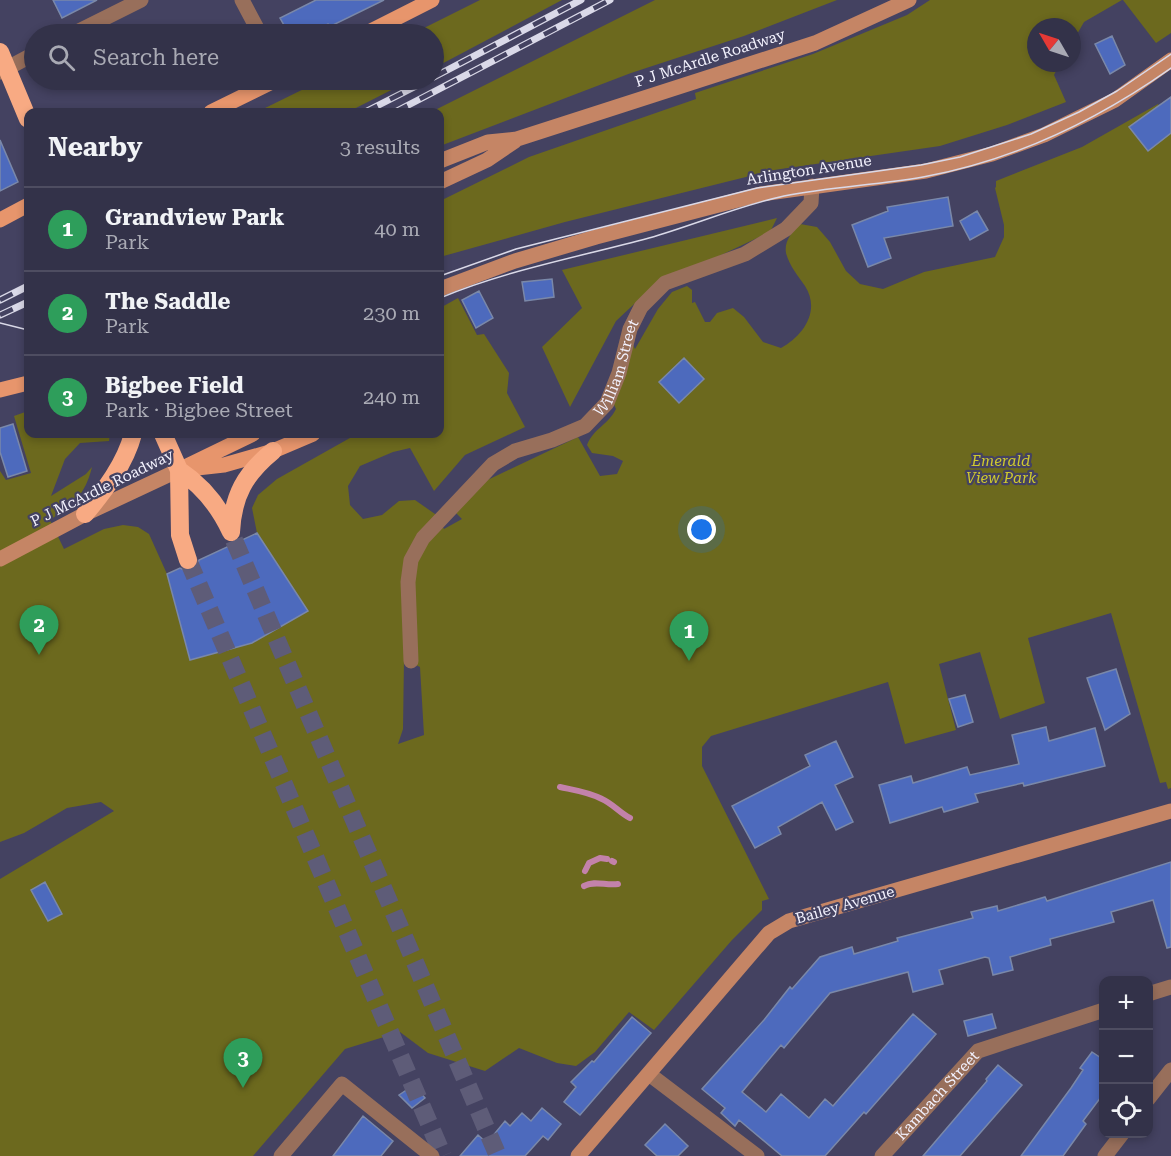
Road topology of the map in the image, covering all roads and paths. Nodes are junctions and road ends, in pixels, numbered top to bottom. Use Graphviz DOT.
graph roads {
  1 [pos="141,0"];
  2 [pos="242,0"];
  3 [pos="432,0"];
  4 [pos="909,0"];
  5 [pos="93,24"];
  6 [pos="255,24"];
  7 [pos="384,24"];
  8 [pos="0,52"];
  9 [pos="24,59"];
  10 [pos="1171,60"];
  11 [pos="0,72"];
  12 [pos="256,90"];
  13 [pos="219,108"];
  14 [pos="24,109"];
  15 [pos="517,139"];
  16 [pos="444,159"];
  17 [pos="444,180"];
  18 [pos="812,186"];
  19 [pos="24,207"];
  20 [pos="0,220"];
  21 [pos="444,288"];
  22 [pos="24,384"];
  23 [pos="0,390"];
  24 [pos="165,438"];
  25 [pos="245,438"];
  26 [pos="304,438"];
  27 [pos="131,440"];
  28 [pos="273,451"];
  29 [pos="179,470"];
  30 [pos="85,514"];
  31 [pos="0,559"];
  32 [pos="188,560"];
  33 [pos="411,661"];
  34 [pos="1171,811"];
  35 [pos="1171,987"];
  36 [pos="1153,993"];
  37 [pos="1099,1012"];
  38 [pos="1171,1070"];
  39 [pos="649,1074"];
  40 [pos="1153,1094"];
  41 [pos="1119,1138"];
  42 [pos="414,1151"];
  43 [pos="281,1156"];
  44 [pos="432,1156"];
  45 [pos="578,1156"];
  46 [pos="757,1156"];
  47 [pos="882,1156"];
  48 [pos="1105,1156"];
  1 -- 5 [label="street"];
  2 -- 6 [label="street"];
  3 -- 7 [label="main road"];
  4 -- 15 [label="main road, P J McArdle Roadway"];
  8 -- 14 [label="highway, bridge"];
  9 -- 11 [label="street"];
  10 -- 18 [label="main road, Arlington Avenue"];
  12 -- 13 [label="main road"];
  15 -- 16 [label="main road, P J McArdle Roadway"];
  15 -- 17 [label="main road, P J McArdle Roadway"];
  18 -- 21 [label="main road, Arlington Avenue"];
  18 -- 33 [label="street, William Street"];
  19 -- 20 [label="main road"];
  22 -- 23 [label="main road"];
  24 -- 29 [label="highway"];
  25 -- 29 [label="main road, P J McArdle Roadway"];
  26 -- 28 [label="main road"];
  27 -- 30 [label="highway"];
  28 -- 29 [label="main road"];
  28 -- 29 [label="highway"];
  29 -- 30 [label="main road, P J McArdle Roadway"];
  29 -- 32 [label="highway"];
  30 -- 31 [label="main road, P J McArdle Roadway"];
  34 -- 39 [label="main road, Bailey Avenue"];
  35 -- 36 [label="street"];
  37 -- 47 [label="street, Kambach Street"];
  38 -- 40 [label="street"];
  39 -- 45 [label="main road, Bailey Avenue"];
  39 -- 46 [label="street"];
  41 -- 48 [label="street"];
  42 -- 43 [label="street"];
  42 -- 44 [label="street"];
}
